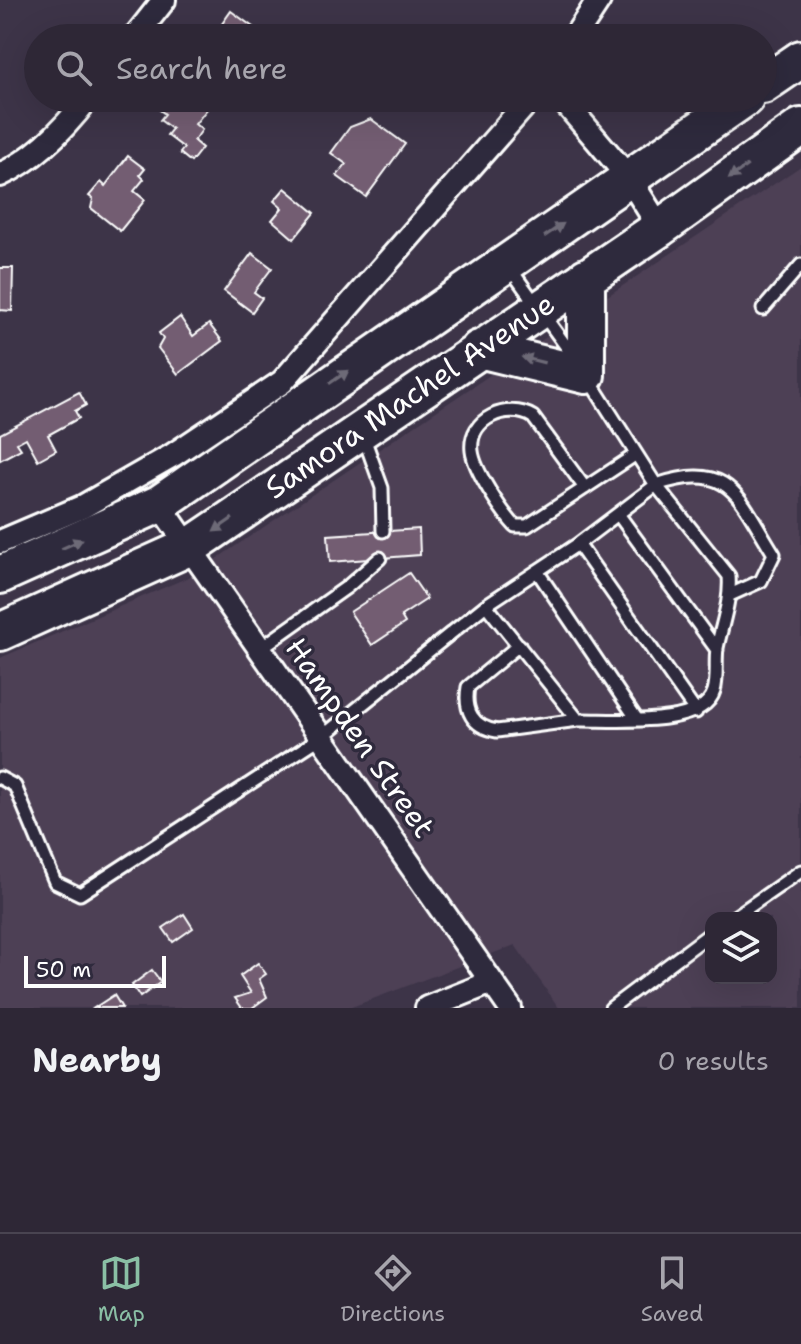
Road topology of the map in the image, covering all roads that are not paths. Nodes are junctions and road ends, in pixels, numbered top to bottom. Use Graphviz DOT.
graph roads {
  1 [pos="164,0"];
  2 [pos="599,0"];
  3 [pos="145,24"];
  4 [pos="583,24"];
  5 [pos="799,59"];
  6 [pos="777,75"];
  7 [pos="77,112"];
  8 [pos="519,112"];
  9 [pos="573,112"];
  10 [pos="725,112"];
  11 [pos="801,127"];
  12 [pos="0,175"];
  13 [pos="629,178"];
  14 [pos="660,228"];
  15 [pos="506,263"];
  16 [pos="801,265"];
  17 [pos="586,277"];
  18 [pos="539,308"];
  19 [pos="763,309"];
  20 [pos="479,349"];
  21 [pos="586,375"];
  22 [pos="361,430"];
  23 [pos="635,455"];
  24 [pos="656,485"];
  25 [pos="585,488"];
  26 [pos="159,504"];
  27 [pos="618,514"];
  28 [pos="383,531"];
  29 [pos="0,542"];
  30 [pos="578,544"];
  31 [pos="191,546"];
  32 [pos="380,558"];
  33 [pos="537,571"];
  34 [pos="0,575"];
  35 [pos="730,595"];
  36 [pos="486,605"];
  37 [pos="0,632"];
  38 [pos="519,645"];
  39 [pos="261,648"];
  40 [pos="717,650"];
  41 [pos="696,712"];
  42 [pos="636,718"];
  43 [pos="578,720"];
  44 [pos="323,736"];
  45 [pos="0,778"];
  46 [pos="801,871"];
  47 [pos="742,912"];
  48 [pos="705,938"];
  49 [pos="492,982"];
  50 [pos="427,1008"];
  51 [pos="510,1008"];
  52 [pos="611,1008"];
  1 -- 3 [label="street"];
  2 -- 4 [label="street"];
  5 -- 6 [label="highway"];
  7 -- 12 [label="street"];
  8 -- 29 [label="street"];
  9 -- 13 [label="street"];
  10 -- 13 [label="highway, Samora Machel Avenue"];
  11 -- 14 [label="highway, Samora Machel Avenue, one-way"];
  13 -- 14 [label="street"];
  15 -- 13 [label="highway, Samora Machel Avenue, one-way"];
  14 -- 17 [label="highway, Samora Machel Avenue"];
  15 -- 18 [label="lane"];
  26 -- 15 [label="highway, Samora Machel Avenue, one-way"];
  16 -- 19 [label="lane"];
  17 -- 18 [label="highway, Samora Machel Avenue"];
  17 -- 21 [label="highway"];
  18 -- 20 [label="highway, Samora Machel Avenue"];
  18 -- 21 [label="lane"];
  21 -- 20 [label="highway, one-way"];
  20 -- 22 [label="highway, Samora Machel Avenue"];
  21 -- 23 [label="lane"];
  22 -- 28 [label="lane"];
  22 -- 31 [label="highway, Samora Machel Avenue, one-way"];
  23 -- 24 [label="lane"];
  23 -- 25 [label="lane"];
  24 -- 27 [label="lane"];
  24 -- 35 [label="lane"];
  24 -- 35 [label="lane"];
  25 -- 25 [label="lane"];
  26 -- 31 [label="street, Hampden Street"];
  34 -- 26 [label="highway, Samora Machel Avenue, one-way"];
  27 -- 30 [label="lane"];
  27 -- 40 [label="lane"];
  30 -- 33 [label="lane"];
  30 -- 41 [label="lane"];
  31 -- 37 [label="highway, Samora Machel Avenue"];
  31 -- 39 [label="street, Hampden Street"];
  32 -- 39 [label="lane"];
  33 -- 36 [label="lane"];
  33 -- 42 [label="lane"];
  35 -- 40 [label="lane"];
  36 -- 38 [label="lane"];
  36 -- 44 [label="lane"];
  38 -- 43 [label="lane"];
  38 -- 43 [label="lane"];
  39 -- 44 [label="street, Hampden Street"];
  40 -- 41 [label="lane"];
  41 -- 42 [label="lane"];
  42 -- 43 [label="lane"];
  44 -- 45 [label="lane"];
  44 -- 49 [label="street, Hampden Street"];
  46 -- 47 [label="lane"];
  48 -- 52 [label="lane"];
  49 -- 50 [label="street"];
  49 -- 51 [label="street, Hampden Street"];
}
